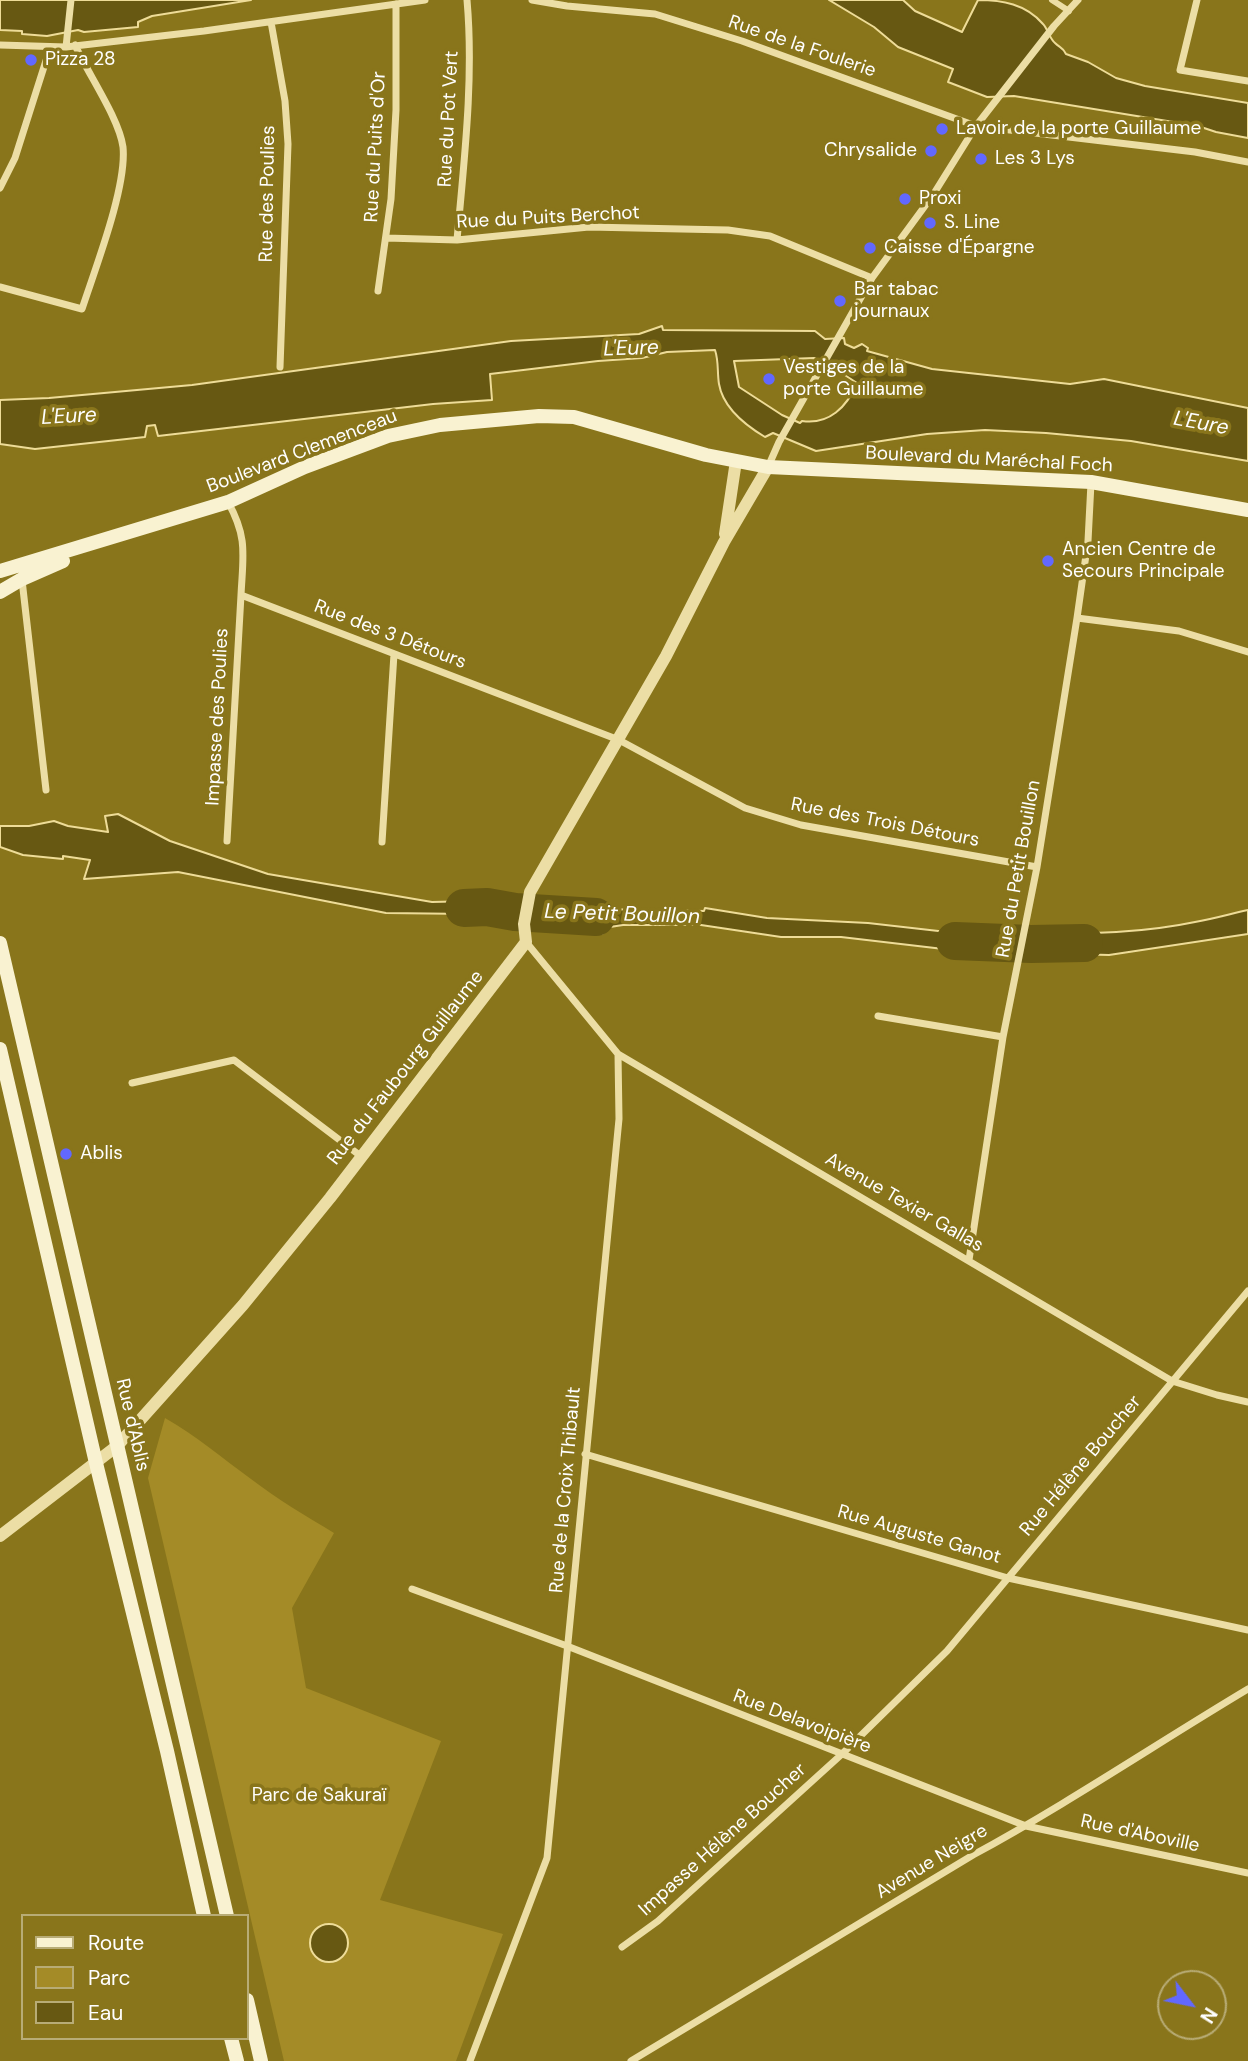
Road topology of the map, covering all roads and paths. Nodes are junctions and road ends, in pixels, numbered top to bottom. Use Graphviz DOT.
graph roads {
  1 [pos="71,0"];
  2 [pos="425,0"];
  3 [pos="467,0"];
  4 [pos="532,0"];
  5 [pos="1052,0"];
  6 [pos="1078,0"];
  7 [pos="1197,0"];
  8 [pos="396,4"];
  9 [pos="1069,10"];
  10 [pos="271,22"];
  11 [pos="0,45"];
  12 [pos="75,46"];
  13 [pos="66,47"];
  14 [pos="50,48"];
  15 [pos="1248,81"];
  16 [pos="976,126"];
  17 [pos="1248,162"];
  18 [pos="0,188"];
  19 [pos="386,238"];
  20 [pos="457,240"];
  21 [pos="872,278"];
  22 [pos="0,288"];
  23 [pos="378,291"];
  24 [pos="280,367"];
  25 [pos="736,461"];
  26 [pos="768,467"];
  27 [pos="1091,482"];
  28 [pos="228,502"];
  29 [pos="1248,510"];
  30 [pos="178,518"];
  31 [pos="724,542"];
  32 [pos="0,571"];
  33 [pos="22,579"];
  34 [pos="0,592"];
  35 [pos="241,595"];
  36 [pos="1077,618"];
  37 [pos="1248,652"];
  38 [pos="394,654"];
  39 [pos="619,740"];
  40 [pos="46,790"];
  41 [pos="227,841"];
  42 [pos="382,842"];
  43 [pos="1037,867"];
  44 [pos="526,942"];
  45 [pos="0,943"];
  46 [pos="878,1016"];
  47 [pos="1003,1037"];
  48 [pos="0,1049"];
  49 [pos="618,1054"];
  50 [pos="132,1083"];
  51 [pos="362,1157"];
  52 [pos="969,1260"];
  53 [pos="1248,1292"];
  54 [pos="1172,1381"];
  55 [pos="1248,1402"];
  56 [pos="117,1446"];
  57 [pos="585,1454"];
  58 [pos="96,1464"];
  59 [pos="0,1536"];
  60 [pos="1008,1578"];
  61 [pos="412,1589"];
  62 [pos="1248,1630"];
  63 [pos="567,1646"];
  64 [pos="1248,1689"];
  65 [pos="842,1754"];
  66 [pos="1026,1826"];
  67 [pos="1248,1872"];
  68 [pos="204,1914"];
  69 [pos="227,1914"];
  70 [pos="622,1948"];
  71 [pos="248,2004"];
  72 [pos="232,2040"];
  73 [pos="237,2061"];
  74 [pos="261,2061"];
  75 [pos="470,2061"];
  76 [pos="631,2061"];
  1 -- 13 [label="street"];
  2 -- 8 [label="street"];
  3 -- 20 [label="street, Rue du Pot Vert"];
  4 -- 16 [label="street, Rue de la Foulerie"];
  5 -- 9 [label="street"];
  6 -- 9 [label="street"];
  7 -- 15 [label="street"];
  8 -- 10 [label="street"];
  8 -- 19 [label="street, Rue du Puits d'Or"];
  9 -- 16 [label="street"];
  10 -- 12 [label="street"];
  10 -- 24 [label="street, Rue des Poulies"];
  11 -- 14 [label="street"];
  12 -- 13 [label="street"];
  12 -- 22 [label="street"];
  13 -- 14 [label="street"];
  14 -- 18 [label="street"];
  16 -- 17 [label="street, Rue de la Foulerie"];
  16 -- 21 [label="street"];
  19 -- 20 [label="street, Rue du Puits Berchot"];
  19 -- 23 [label="street, Rue du Puits d'Or"];
  20 -- 21 [label="street, Rue du Puits Berchot"];
  21 -- 26 [label="street"];
  25 -- 26 [label="main road, Boulevard Clemenceau"];
  25 -- 28 [label="main road, Boulevard Clemenceau"];
  25 -- 31 [label="street"];
  26 -- 27 [label="main road, Boulevard du Maréchal Foch"];
  26 -- 31 [label="street"];
  27 -- 29 [label="main road, Boulevard du Maréchal Foch"];
  27 -- 36 [label="street, Rue du Petit Bouillon"];
  28 -- 30 [label="main road, Boulevard Clemenceau"];
  28 -- 35 [label="street"];
  30 -- 32 [label="main road, Boulevard Clemenceau"];
  30 -- 33 [label="main road, Boulevard Clemenceau"];
  31 -- 39 [label="street"];
  33 -- 34 [label="main road, Boulevard Clemenceau"];
  33 -- 40 [label="street"];
  35 -- 38 [label="street, Rue des 3 Détours"];
  35 -- 41 [label="street, Impasse des Poulies"];
  36 -- 37 [label="street"];
  36 -- 43 [label="street, Rue du Petit Bouillon"];
  38 -- 39 [label="street, Rue des 3 Détours"];
  38 -- 42 [label="street"];
  39 -- 43 [label="street, Rue des Trois Détours"];
  39 -- 44 [label="street"];
  43 -- 47 [label="street, Rue du Petit Bouillon"];
  44 -- 49 [label="street"];
  44 -- 51 [label="street, Rue du Faubourg Guillaume"];
  45 -- 56 [label="main road, Rue d'Ablis"];
  46 -- 47 [label="street"];
  47 -- 52 [label="street, Rue du Petit Bouillon"];
  48 -- 58 [label="main road"];
  49 -- 52 [label="street, Avenue Texier Gallas"];
  49 -- 57 [label="street, Rue de la Croix Thibault"];
  50 -- 51 [label="street"];
  51 -- 56 [label="street, Rue du Faubourg Guillaume"];
  52 -- 54 [label="street, Avenue Texier Gallas"];
  53 -- 54 [label="street, Rue Hélène Boucher"];
  54 -- 55 [label="street, Avenue Texier Gallas"];
  54 -- 60 [label="street, Rue Hélène Boucher"];
  56 -- 58 [label="street, Rue du Faubourg Guillaume"];
  56 -- 69 [label="main road, Rue d'Ablis"];
  57 -- 60 [label="street, Rue Auguste Ganot"];
  57 -- 63 [label="street, Rue de la Croix Thibault"];
  58 -- 59 [label="street, Rue du Faubourg Guillaume"];
  58 -- 68 [label="main road"];
  60 -- 62 [label="street, Rue Auguste Ganot"];
  60 -- 65 [label="street, Rue Hélène Boucher"];
  61 -- 63 [label="street, Rue Delavoipière"];
  63 -- 65 [label="street, Rue Delavoipière"];
  63 -- 75 [label="street, Rue de la Croix Thibault"];
  64 -- 66 [label="street, Avenue Neigre"];
  65 -- 66 [label="street, Rue Delavoipière"];
  65 -- 70 [label="street, Impasse Hélène Boucher"];
  66 -- 67 [label="street, Rue d'Aboville"];
  66 -- 76 [label="street, Avenue Neigre"];
  71 -- 74 [label="main road"];
  72 -- 73 [label="main road"];
}
